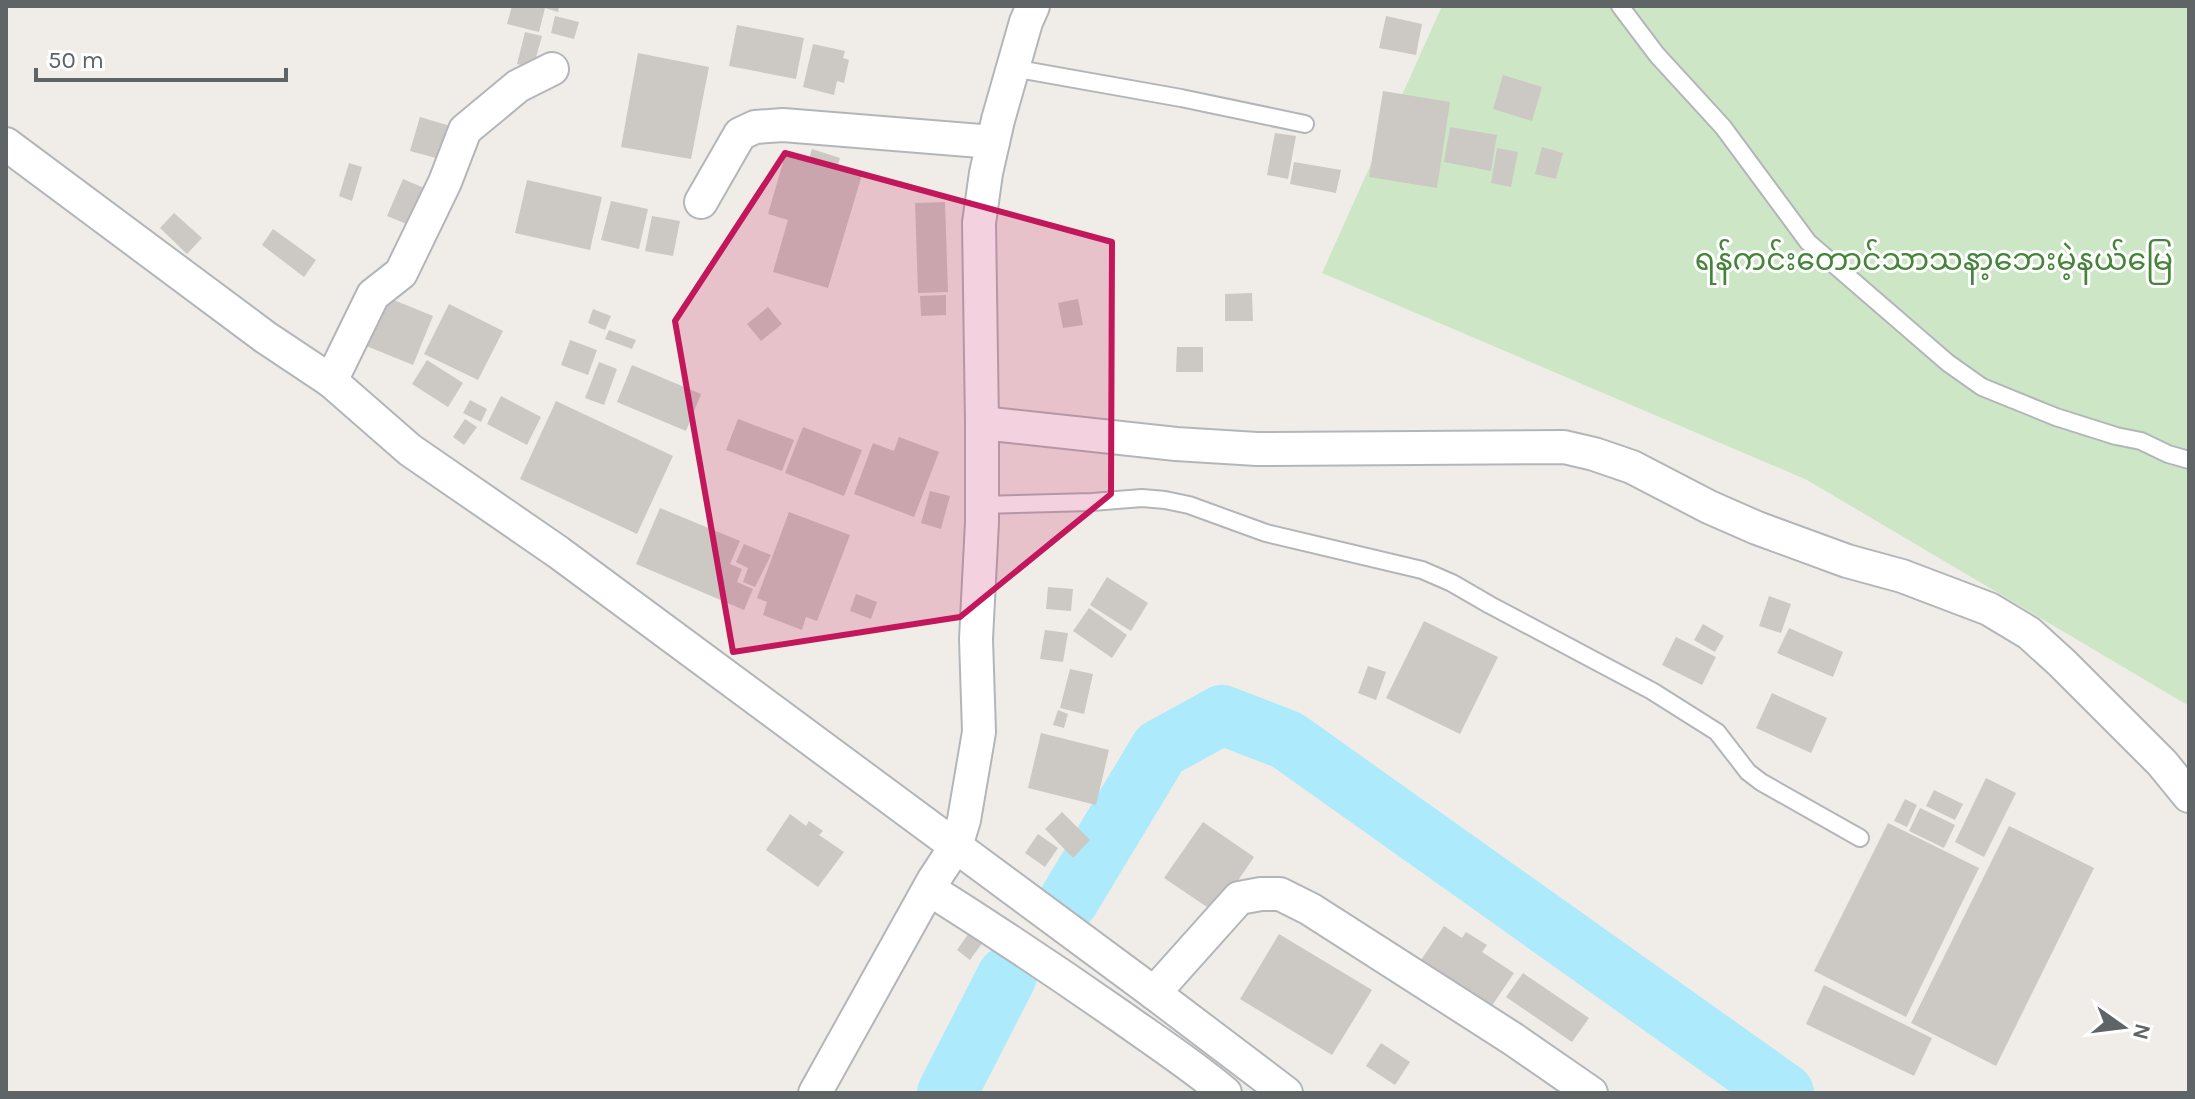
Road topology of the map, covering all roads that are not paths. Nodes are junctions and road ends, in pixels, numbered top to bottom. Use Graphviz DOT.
graph roads {
  1 [pos="1033,6"];
  2 [pos="1620,6"];
  3 [pos="1012,68"];
  4 [pos="552,69"];
  5 [pos="1305,124"];
  6 [pos="993,142"];
  7 [pos="6,144"];
  8 [pos="701,202"];
  9 [pos="331,381"];
  10 [pos="982,423"];
  11 [pos="2189,460"];
  12 [pos="981,505"];
  13 [pos="2189,796"];
  14 [pos="1860,838"];
  15 [pos="954,849"];
  16 [pos="931,885"];
  17 [pos="1154,993"];
  18 [pos="815,1093"];
  19 [pos="1225,1093"];
  20 [pos="1286,1093"];
  21 [pos="1591,1093"];
  1 -- 3 [label="street"];
  2 -- 11 [label="lane"];
  3 -- 5 [label="lane"];
  3 -- 6 [label="street"];
  4 -- 9 [label="street"];
  6 -- 8 [label="street"];
  6 -- 10 [label="street"];
  7 -- 9 [label="street"];
  9 -- 15 [label="street"];
  10 -- 12 [label="street"];
  10 -- 13 [label="street"];
  12 -- 14 [label="lane"];
  12 -- 15 [label="street"];
  15 -- 16 [label="street"];
  15 -- 17 [label="street"];
  16 -- 18 [label="street"];
  16 -- 19 [label="street"];
  17 -- 20 [label="street"];
  17 -- 21 [label="street"];
}
